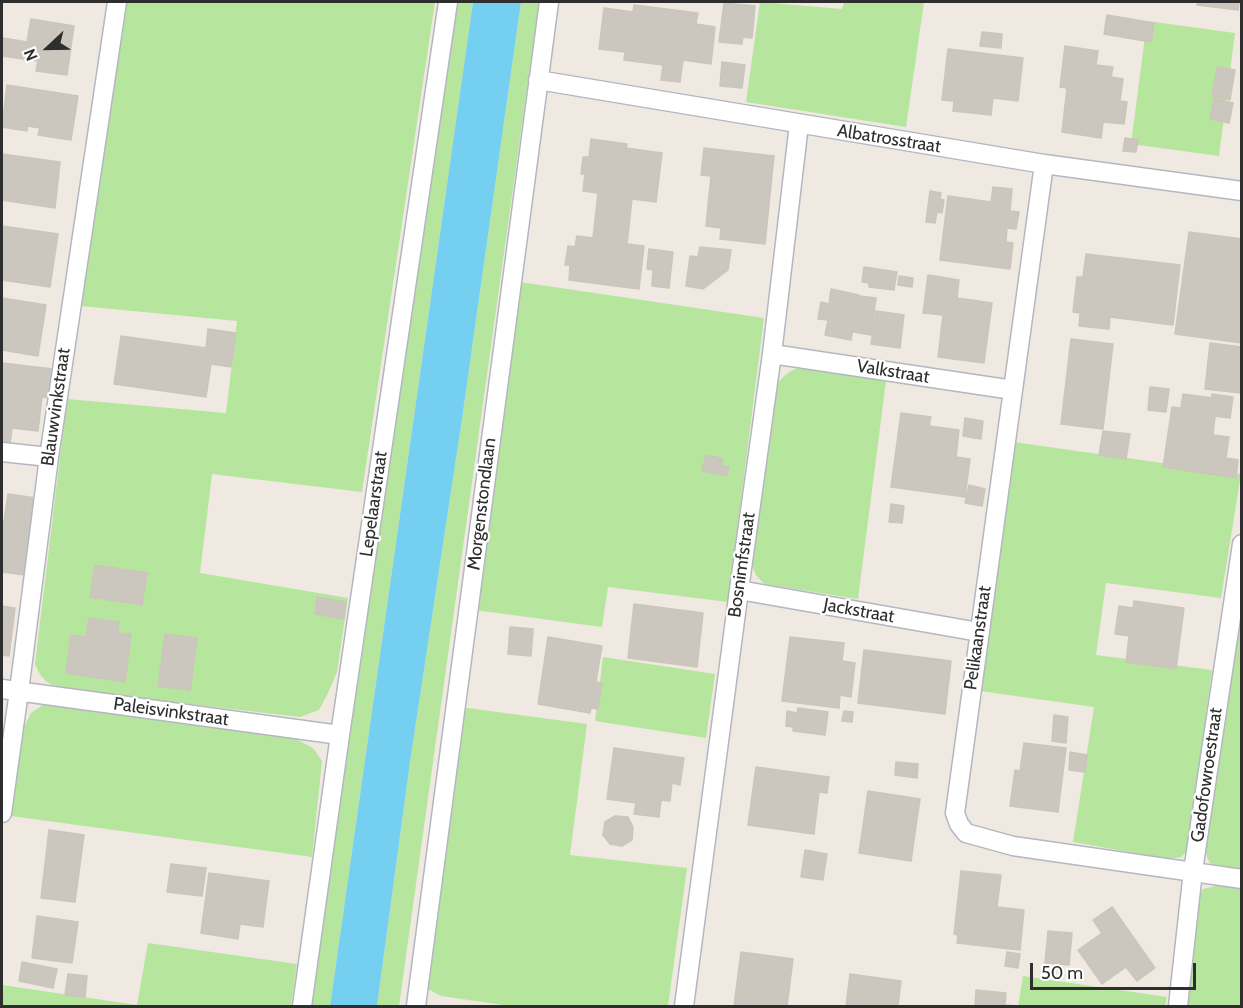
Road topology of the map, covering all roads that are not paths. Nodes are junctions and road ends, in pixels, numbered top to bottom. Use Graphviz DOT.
graph roads {
  1 [pos="117,2"];
  2 [pos="448,2"];
  3 [pos="549,2"];
  4 [pos="538,80"];
  5 [pos="800,124"];
  6 [pos="1044,164"];
  7 [pos="1242,191"];
  8 [pos="772,354"];
  9 [pos="1013,390"];
  10 [pos="2,452"];
  11 [pos="49,457"];
  12 [pos="1242,544"];
  13 [pos="739,590"];
  14 [pos="979,632"];
  15 [pos="10,690"];
  16 [pos="340,735"];
  17 [pos="2,813"];
  18 [pos="1193,872"];
  19 [pos="1242,879"];
  20 [pos="302,1006"];
  21 [pos="416,1006"];
  22 [pos="684,1006"];
  23 [pos="1178,1006"];
  1 -- 11 [label="street, Blauwvinkstraat"];
  2 -- 16 [label="street, Lepelaarstraat"];
  3 -- 4 [label="street, Morgenstondlaan"];
  4 -- 5 [label="street, Albatrosstraat"];
  4 -- 21 [label="street, Morgenstondlaan"];
  5 -- 6 [label="street, Albatrosstraat"];
  5 -- 8 [label="street, Bosnimfstraat"];
  6 -- 7 [label="street, Albatrosstraat"];
  6 -- 9 [label="street, Pelikaanstraat"];
  8 -- 9 [label="street, Valkstraat"];
  8 -- 13 [label="street, Bosnimfstraat"];
  9 -- 14 [label="street, Pelikaanstraat"];
  10 -- 11 [label="street"];
  11 -- 15 [label="street, Blauwvinkstraat"];
  12 -- 18 [label="street, Gadofowroestraat"];
  13 -- 14 [label="street, Jackstraat"];
  13 -- 22 [label="street, Bosnimfstraat"];
  14 -- 18 [label="street, Pelikaanstraat"];
  15 -- 16 [label="street, Paleisvinkstraat"];
  15 -- 17 [label="street, Blauwvinkstraat"];
  16 -- 20 [label="street, Lepelaarstraat"];
  18 -- 19 [label="street, Pelikaanstraat"];
  18 -- 23 [label="street, Gadofowroestraat"];
}
